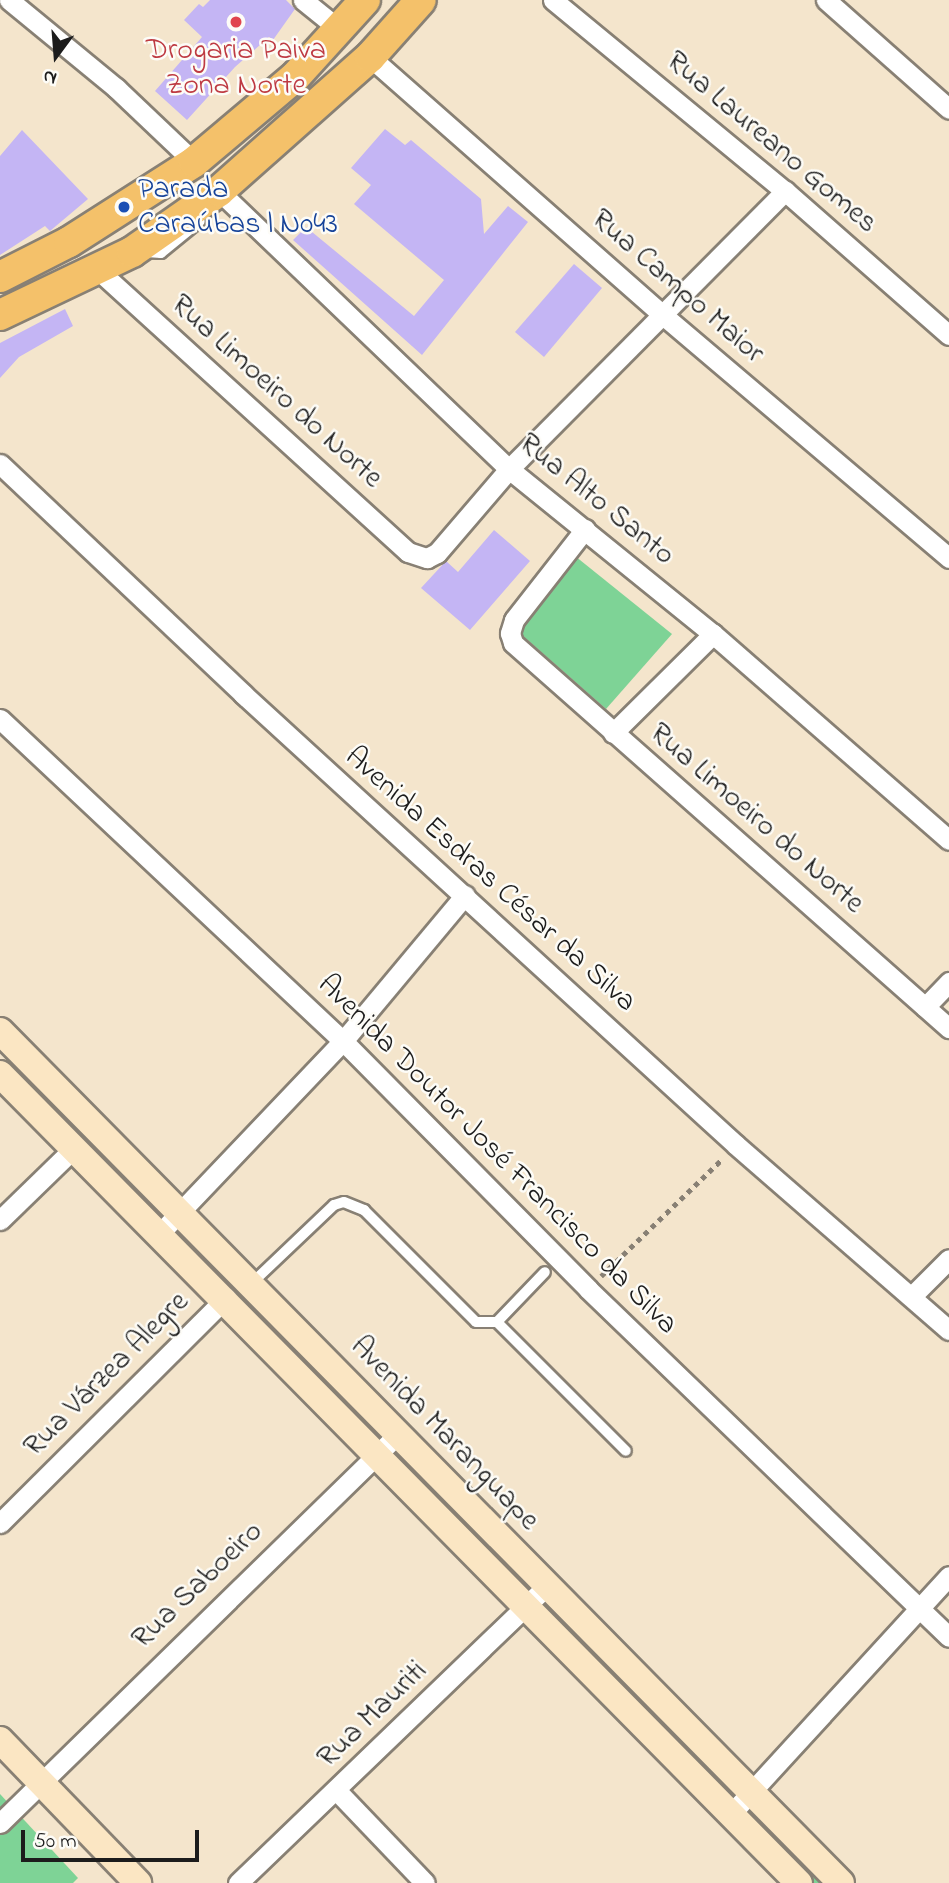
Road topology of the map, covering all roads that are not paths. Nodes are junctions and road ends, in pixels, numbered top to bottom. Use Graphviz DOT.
graph roads {
  1 [pos="9,0"];
  2 [pos="303,0"];
  3 [pos="365,0"];
  4 [pos="421,0"];
  5 [pos="553,0"];
  6 [pos="826,0"];
  7 [pos="340,30"];
  8 [pos="370,57"];
  9 [pos="949,108"];
  10 [pos="194,162"];
  11 [pos="785,191"];
  12 [pos="214,195"];
  13 [pos="98,270"];
  14 [pos="0,277"];
  15 [pos="0,315"];
  16 [pos="664,316"];
  17 [pos="949,335"];
  18 [pos="0,464"];
  19 [pos="509,469"];
  20 [pos="585,529"];
  21 [pos="949,558"];
  22 [pos="713,634"];
  23 [pos="0,719"];
  24 [pos="613,733"];
  25 [pos="949,840"];
  26 [pos="465,895"];
  27 [pos="949,982"];
  28 [pos="925,1007"];
  29 [pos="949,1028"];
  30 [pos="0,1031"];
  31 [pos="343,1041"];
  32 [pos="0,1047"];
  33 [pos="26,1059"];
  34 [pos="0,1074"];
  35 [pos="74,1148"];
  36 [pos="180,1213"];
  37 [pos="0,1220"];
  38 [pos="161,1232"];
  39 [pos="949,1259"];
  40 [pos="545,1272"];
  41 [pos="251,1283"];
  42 [pos="912,1296"];
  43 [pos="226,1298"];
  44 [pos="497,1322"];
  45 [pos="949,1330"];
  46 [pos="398,1434"];
  47 [pos="626,1451"];
  48 [pos="378,1455"];
  49 [pos="0,1524"];
  50 [pos="949,1576"];
  51 [pos="547,1586"];
  52 [pos="525,1608"];
  53 [pos="920,1609"];
  54 [pos="949,1637"];
  55 [pos="0,1740"];
  56 [pos="39,1781"];
  57 [pos="338,1791"];
  58 [pos="751,1793"];
  59 [pos="730,1815"];
  60 [pos="0,1823"];
  61 [pos="138,1883"];
  62 [pos="238,1883"];
  63 [pos="425,1883"];
  64 [pos="799,1883"];
  65 [pos="841,1883"];
  1 -- 10 [label="street"];
  2 -- 7 [label="street"];
  3 -- 7 [label="main road"];
  4 -- 8 [label="main road"];
  5 -- 11 [label="street, Rua Laureano Gomes"];
  6 -- 9 [label="street"];
  7 -- 10 [label="main road"];
  8 -- 12 [label="main road"];
  8 -- 16 [label="street, Rua Campo Maior"];
  10 -- 14 [label="main road"];
  11 -- 16 [label="street"];
  11 -- 17 [label="street, Rua Laureano Gomes"];
  12 -- 13 [label="main road"];
  12 -- 19 [label="street, Rua Alto Santo"];
  13 -- 15 [label="main road"];
  13 -- 19 [label="street, Rua Limoeiro do Norte"];
  16 -- 19 [label="street"];
  16 -- 21 [label="street, Rua Campo Maior"];
  18 -- 26 [label="street, Avenida Esdras César da Silva"];
  19 -- 20 [label="street, Rua Alto Santo"];
  20 -- 22 [label="street, Rua Alto Santo"];
  20 -- 24 [label="street, Rua Limoeiro do Norte"];
  22 -- 24 [label="street"];
  22 -- 25 [label="street, Rua Alto Santo"];
  23 -- 31 [label="street, Avenida Doutor José Francisco da Silva"];
  24 -- 28 [label="street, Rua Limoeiro do Norte"];
  26 -- 31 [label="street"];
  26 -- 42 [label="street, Avenida Esdras César da Silva"];
  27 -- 28 [label="street"];
  28 -- 29 [label="street, Rua Limoeiro do Norte"];
  30 -- 33 [label="main road, Avenida Maranguape"];
  31 -- 36 [label="street"];
  31 -- 53 [label="street, Avenida Doutor José Francisco da Silva"];
  32 -- 33 [label="main road"];
  33 -- 36 [label="main road, Avenida Maranguape"];
  34 -- 35 [label="main road, Avenida Maranguape"];
  35 -- 37 [label="street"];
  35 -- 38 [label="main road, Avenida Maranguape"];
  36 -- 38 [label="street"];
  36 -- 41 [label="main road, Avenida Maranguape"];
  38 -- 43 [label="main road, Avenida Maranguape"];
  39 -- 42 [label="street"];
  40 -- 44 [label="lane"];
  41 -- 44 [label="lane"];
  41 -- 46 [label="main road, Avenida Maranguape"];
  42 -- 45 [label="street, Avenida Esdras César da Silva"];
  43 -- 48 [label="main road, Avenida Maranguape"];
  43 -- 49 [label="street, Rua Várzea Alegre"];
  44 -- 47 [label="lane"];
  46 -- 48 [label="street, Rua Saboeiro"];
  46 -- 51 [label="main road, Avenida Maranguape"];
  48 -- 52 [label="main road, Avenida Maranguape"];
  48 -- 56 [label="street, Rua Saboeiro"];
  50 -- 53 [label="street"];
  51 -- 52 [label="street, Rua Mauriti"];
  51 -- 58 [label="main road, Avenida Maranguape"];
  52 -- 57 [label="street, Rua Mauriti"];
  52 -- 59 [label="main road, Avenida Maranguape"];
  53 -- 54 [label="street, Avenida Doutor José Francisco da Silva"];
  53 -- 58 [label="street"];
  55 -- 56 [label="main road"];
  56 -- 60 [label="street, Rua Saboeiro"];
  56 -- 61 [label="main road"];
  57 -- 62 [label="street, Rua Mauriti"];
  57 -- 63 [label="street"];
  58 -- 59 [label="street"];
  58 -- 65 [label="main road, Avenida Maranguape"];
  59 -- 64 [label="main road, Avenida Maranguape"];
}
